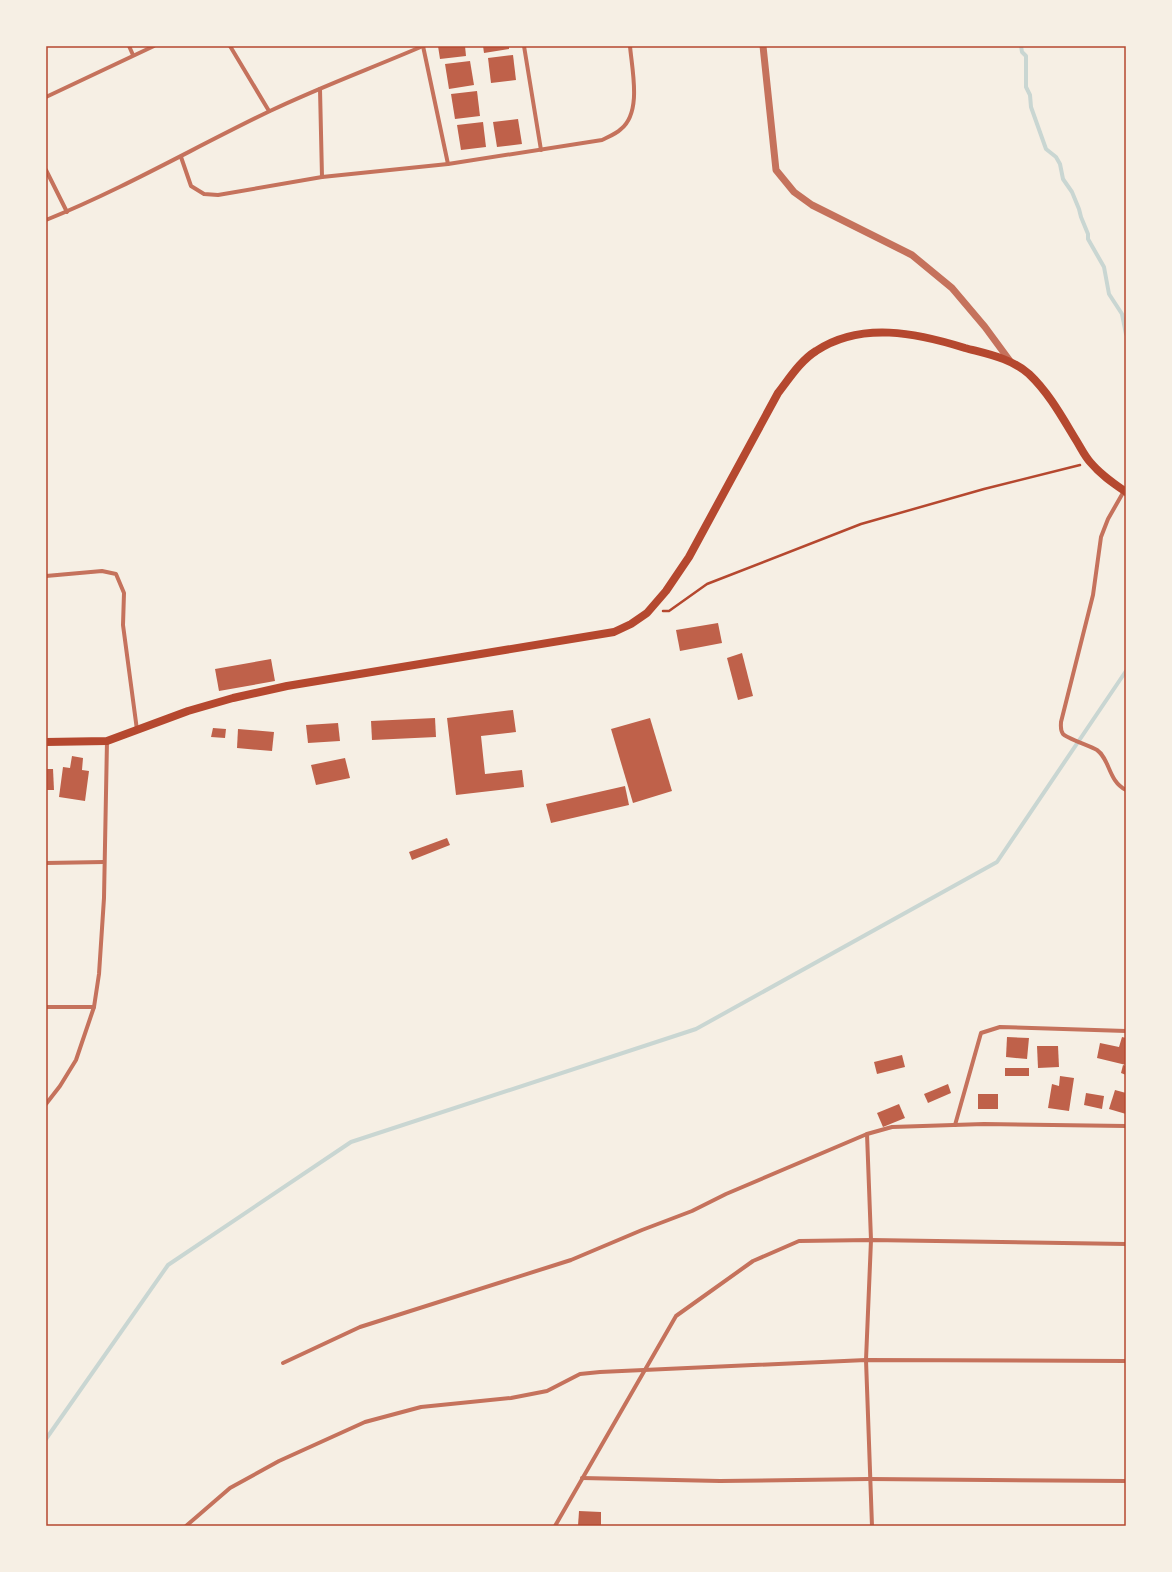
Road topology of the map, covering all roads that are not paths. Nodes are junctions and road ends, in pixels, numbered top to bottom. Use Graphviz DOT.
graph roads {
  1 [pos="129,46"];
  2 [pos="154,46"];
  3 [pos="230,46"];
  4 [pos="423,46"];
  5 [pos="524,46"];
  6 [pos="630,46"];
  7 [pos="763,46"];
  8 [pos="133,55"];
  9 [pos="320,89"];
  10 [pos="46,97"];
  11 [pos="269,111"];
  12 [pos="542,150"];
  13 [pos="181,157"];
  14 [pos="448,164"];
  15 [pos="46,170"];
  16 [pos="322,177"];
  17 [pos="67,212"];
  18 [pos="46,220"];
  19 [pos="1010,361"];
  20 [pos="1125,491"];
  21 [pos="46,576"];
  22 [pos="137,730"];
  23 [pos="107,741"];
  24 [pos="46,742"];
  25 [pos="1126,790"];
  26 [pos="104,862"];
  27 [pos="46,864"];
  28 [pos="94,1006"];
  29 [pos="46,1007"];
  30 [pos="1126,1031"];
  31 [pos="46,1104"];
  32 [pos="955,1125"];
  33 [pos="1126,1126"];
  34 [pos="867,1134"];
  35 [pos="871,1240"];
  36 [pos="1126,1244"];
  37 [pos="866,1360"];
  38 [pos="1126,1362"];
  39 [pos="283,1363"];
  40 [pos="646,1370"];
  41 [pos="582,1478"];
  42 [pos="869,1479"];
  43 [pos="1126,1481"];
  44 [pos="186,1526"];
  45 [pos="555,1526"];
  46 [pos="872,1526"];
  1 -- 8 [label="street"];
  2 -- 8 [label="street"];
  3 -- 11 [label="street"];
  4 -- 9 [label="street"];
  4 -- 14 [label="street"];
  5 -- 12 [label="street"];
  6 -- 12 [label="street"];
  7 -- 19 [label="street"];
  8 -- 10 [label="street"];
  9 -- 11 [label="street"];
  9 -- 16 [label="street"];
  11 -- 13 [label="street"];
  12 -- 14 [label="street"];
  13 -- 16 [label="street"];
  13 -- 17 [label="street"];
  14 -- 16 [label="street"];
  15 -- 17 [label="street"];
  17 -- 18 [label="street"];
  19 -- 20 [label="main road"];
  19 -- 22 [label="main road"];
  20 -- 25 [label="street"];
  21 -- 22 [label="street"];
  22 -- 23 [label="main road"];
  23 -- 24 [label="main road"];
  23 -- 26 [label="street"];
  26 -- 27 [label="street"];
  26 -- 28 [label="street"];
  28 -- 29 [label="street"];
  28 -- 31 [label="street"];
  30 -- 32 [label="street"];
  32 -- 33 [label="street"];
  32 -- 34 [label="street"];
  34 -- 35 [label="street"];
  34 -- 39 [label="street"];
  35 -- 36 [label="street"];
  35 -- 37 [label="street"];
  35 -- 40 [label="street"];
  37 -- 38 [label="street"];
  37 -- 40 [label="street"];
  37 -- 42 [label="street"];
  40 -- 41 [label="street"];
  40 -- 44 [label="street"];
  41 -- 42 [label="street"];
  41 -- 45 [label="street"];
  42 -- 43 [label="street"];
  42 -- 46 [label="street"];
}
